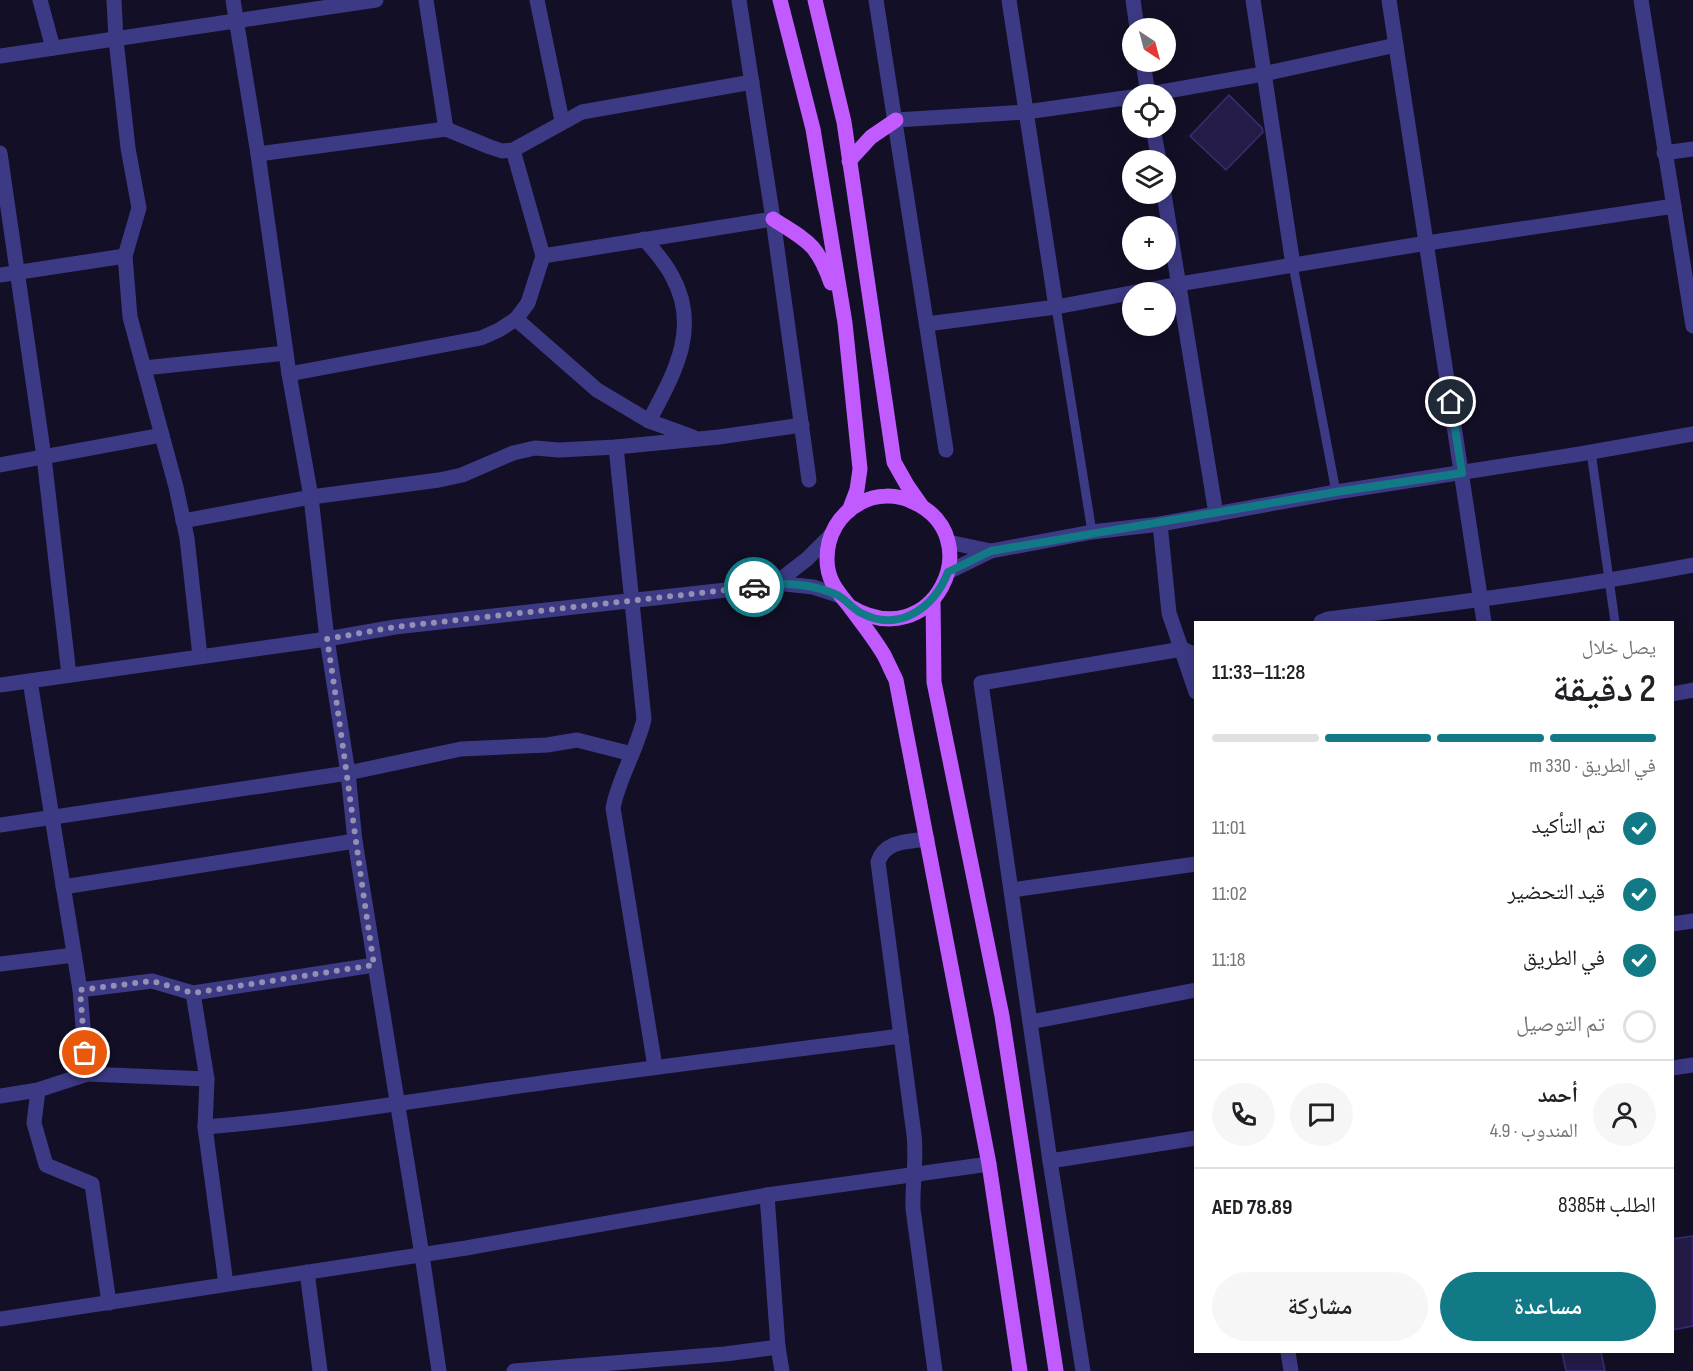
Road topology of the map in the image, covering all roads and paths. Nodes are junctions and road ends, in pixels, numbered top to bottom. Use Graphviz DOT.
graph roads {
  1 [pos="40,0"];
  2 [pos="114,0"];
  3 [pos="233,0"];
  4 [pos="376,0"];
  5 [pos="426,0"];
  6 [pos="537,0"];
  7 [pos="739,0"];
  8 [pos="780,0"];
  9 [pos="815,0"];
  10 [pos="876,0"];
  11 [pos="1009,0"];
  12 [pos="1133,0"];
  13 [pos="1253,0"];
  14 [pos="1389,0"];
  15 [pos="1641,0"];
  16 [pos="1136,18"];
  17 [pos="236,22"];
  18 [pos="116,39"];
  19 [pos="1396,45"];
  20 [pos="53,48"];
  21 [pos="0,56"];
  22 [pos="1263,74"];
  23 [pos="752,82"];
  24 [pos="1176,89"];
  25 [pos="1122,98"];
  26 [pos="1026,112"];
  27 [pos="896,120"];
  28 [pos="562,121"];
  29 [pos="446,129"];
  30 [pos="1693,149"];
  31 [pos="513,150"];
  32 [pos="0,153"];
  33 [pos="1664,153"];
  34 [pos="258,154"];
  35 [pos="849,161"];
  36 [pos="1166,204"];
  37 [pos="1674,206"];
  38 [pos="773,219"];
  39 [pos="644,239"];
  40 [pos="1426,243"];
  41 [pos="125,256"];
  42 [pos="543,256"];
  43 [pos="1293,265"];
  44 [pos="17,272"];
  45 [pos="0,275"];
  46 [pos="1179,284"];
  47 [pos="1056,307"];
  48 [pos="516,318"];
  49 [pos="845,323"];
  50 [pos="927,324"];
  51 [pos="1693,326"];
  52 [pos="286,353"];
  53 [pos="144,368"];
  54 [pos="288,374"];
  55 [pos="649,421"];
  56 [pos="802,425"];
  57 [pos="162,435"];
  58 [pos="1693,435"];
  59 [pos="699,439"];
  60 [pos="616,447"];
  61 [pos="946,450"];
  62 [pos="1591,452"];
  63 [pos="44,457"];
  64 [pos="0,465"];
  65 [pos="1462,473"];
  66 [pos="810,480"];
  67 [pos="1336,492"];
  68 [pos="311,497"];
  69 [pos="921,505"];
  70 [pos="849,511"];
  71 [pos="1216,514"];
  72 [pos="183,521"];
  73 [pos="1160,524"];
  74 [pos="1092,532"];
  75 [pos="830,536"];
  76 [pos="948,542"];
  77 [pos="991,551"];
  78 [pos="1693,565"];
  79 [pos="948,572"];
  80 [pos="1609,581"];
  81 [pos="776,583"];
  82 [pos="844,600"];
  83 [pos="933,600"];
  84 [pos="1481,600"];
  85 [pos="631,601"];
  86 [pos="1323,621"];
  87 [pos="1484,621"];
  88 [pos="1616,621"];
  89 [pos="327,639"];
  90 [pos="1189,652"];
  91 [pos="200,656"];
  92 [pos="69,675"];
  93 [pos="30,681"];
  94 [pos="1194,681"];
  95 [pos="0,685"];
  96 [pos="1693,690"];
  97 [pos="1674,693"];
  98 [pos="632,754"];
  99 [pos="348,773"];
  100 [pos="51,816"];
  101 [pos="0,825"];
  102 [pos="927,839"];
  103 [pos="355,840"];
  104 [pos="1194,864"];
  105 [pos="63,887"];
  106 [pos="1012,890"];
  107 [pos="1693,921"];
  108 [pos="1674,924"];
  109 [pos="74,955"];
  110 [pos="0,964"];
  111 [pos="374,965"];
  112 [pos="80,990"];
  113 [pos="1194,990"];
  114 [pos="193,993"];
  115 [pos="1030,1022"];
  116 [pos="901,1036"];
  117 [pos="1693,1065"];
  118 [pos="655,1067"];
  119 [pos="1674,1068"];
  120 [pos="87,1074"];
  121 [pos="207,1079"];
  122 [pos="38,1090"];
  123 [pos="0,1096"];
  124 [pos="398,1103"];
  125 [pos="205,1127"];
  126 [pos="1194,1138"];
  127 [pos="1050,1161"];
  128 [pos="989,1164"];
  129 [pos="914,1176"];
  130 [pos="767,1196"];
  131 [pos="422,1255"];
  132 [pos="307,1272"];
  133 [pos="226,1284"];
  134 [pos="109,1303"];
  135 [pos="0,1319"];
  136 [pos="778,1347"];
  137 [pos="1288,1353"];
  138 [pos="667,1365"];
  139 [pos="552,1369"];
  140 [pos="320,1371"];
  141 [pos="439,1371"];
  142 [pos="514,1371"];
  143 [pos="782,1371"];
  144 [pos="935,1371"];
  145 [pos="1020,1371"];
  146 [pos="1056,1371"];
  147 [pos="1083,1371"];
  148 [pos="1291,1371"];
  1 -- 20 [label="street"];
  2 -- 18 [label="street"];
  3 -- 17 [label="street"];
  4 -- 17 [label="street"];
  5 -- 29 [label="street"];
  6 -- 28 [label="street"];
  7 -- 23 [label="street"];
  8 -- 49 [label="main road"];
  9 -- 35 [label="main road"];
  10 -- 27 [label="street"];
  11 -- 26 [label="street"];
  12 -- 16 [label="street"];
  13 -- 22 [label="street"];
  14 -- 19 [label="street"];
  15 -- 33 [label="street"];
  17 -- 18 [label="street"];
  17 -- 34 [label="street"];
  18 -- 20 [label="street"];
  18 -- 41 [label="street"];
  19 -- 22 [label="street"];
  19 -- 40 [label="street"];
  20 -- 21 [label="street"];
  22 -- 24 [label="street"];
  22 -- 43 [label="street"];
  23 -- 28 [label="street"];
  23 -- 38 [label="street"];
  25 -- 26 [label="street"];
  26 -- 27 [label="street"];
  26 -- 47 [label="street"];
  27 -- 35 [label="main road"];
  27 -- 50 [label="street"];
  28 -- 31 [label="street"];
  29 -- 31 [label="street"];
  29 -- 34 [label="street"];
  30 -- 33 [label="street"];
  31 -- 42 [label="street"];
  32 -- 44 [label="street"];
  33 -- 37 [label="street"];
  34 -- 52 [label="street"];
  35 -- 69 [label="main road"];
  36 -- 46 [label="street"];
  37 -- 40 [label="street"];
  37 -- 51 [label="street"];
  38 -- 39 [label="street"];
  38 -- 49 [label="main road"];
  38 -- 56 [label="street"];
  39 -- 42 [label="street"];
  39 -- 55 [label="street"];
  40 -- 43 [label="street"];
  40 -- 65 [label="street"];
  41 -- 44 [label="street"];
  41 -- 53 [label="street"];
  42 -- 48 [label="street"];
  43 -- 46 [label="street"];
  43 -- 67 [label="lane"];
  44 -- 45 [label="street"];
  44 -- 63 [label="street"];
  46 -- 47 [label="street"];
  46 -- 71 [label="street"];
  47 -- 50 [label="street"];
  47 -- 74 [label="lane"];
  48 -- 54 [label="street"];
  48 -- 55 [label="street"];
  49 -- 70 [label="main road"];
  50 -- 61 [label="street"];
  52 -- 53 [label="street"];
  52 -- 54 [label="street"];
  53 -- 57 [label="street"];
  54 -- 68 [label="street"];
  55 -- 59 [label="street"];
  56 -- 59 [label="street"];
  56 -- 66 [label="street"];
  57 -- 63 [label="street"];
  57 -- 72 [label="street"];
  58 -- 62 [label="street"];
  59 -- 60 [label="street"];
  60 -- 68 [label="street"];
  60 -- 85 [label="street"];
  62 -- 65 [label="street"];
  62 -- 80 [label="lane"];
  63 -- 64 [label="street"];
  63 -- 92 [label="street"];
  65 -- 67 [label="street"];
  65 -- 84 [label="street"];
  67 -- 71 [label="street"];
  68 -- 72 [label="street"];
  68 -- 89 [label="street"];
  69 -- 70 [label="main road"];
  69 -- 76 [label="main road"];
  70 -- 75 [label="main road"];
  71 -- 73 [label="street"];
  72 -- 91 [label="street"];
  73 -- 74 [label="street"];
  73 -- 90 [label="street"];
  74 -- 77 [label="street"];
  75 -- 81 [label="street"];
  75 -- 82 [label="main road"];
  76 -- 77 [label="street"];
  76 -- 79 [label="main road"];
  77 -- 79 [label="street"];
  78 -- 80 [label="street"];
  79 -- 83 [label="main road"];
  80 -- 84 [label="street"];
  80 -- 88 [label="lane"];
  81 -- 82 [label="street"];
  81 -- 85 [label="street"];
  82 -- 83 [label="main road"];
  82 -- 102 [label="main road"];
  83 -- 146 [label="main road"];
  84 -- 86 [label="street"];
  84 -- 87 [label="street"];
  85 -- 89 [label="street"];
  85 -- 98 [label="street"];
  89 -- 91 [label="street"];
  89 -- 99 [label="street"];
  90 -- 94 [label="street"];
  90 -- 106 [label="street"];
  91 -- 92 [label="street"];
  92 -- 93 [label="street"];
  93 -- 95 [label="street"];
  93 -- 100 [label="street"];
  96 -- 97 [label="street"];
  98 -- 99 [label="street"];
  98 -- 118 [label="street"];
  99 -- 100 [label="street"];
  99 -- 103 [label="street"];
  100 -- 101 [label="street"];
  100 -- 105 [label="street"];
  102 -- 116 [label="street"];
  102 -- 128 [label="main road"];
  103 -- 105 [label="street"];
  103 -- 111 [label="street"];
  104 -- 106 [label="street"];
  105 -- 109 [label="street"];
  106 -- 115 [label="street"];
  107 -- 108 [label="street"];
  109 -- 110 [label="street"];
  109 -- 112 [label="street"];
  111 -- 114 [label="street"];
  111 -- 124 [label="street"];
  112 -- 114 [label="street"];
  112 -- 120 [label="street"];
  113 -- 115 [label="street"];
  114 -- 121 [label="street"];
  115 -- 127 [label="street"];
  116 -- 118 [label="street"];
  116 -- 129 [label="street"];
  117 -- 119 [label="street"];
  118 -- 124 [label="street"];
  120 -- 121 [label="street"];
  120 -- 122 [label="street"];
  121 -- 125 [label="street"];
  122 -- 123 [label="street"];
  122 -- 134 [label="street"];
  124 -- 125 [label="street"];
  124 -- 131 [label="street"];
  125 -- 133 [label="street"];
  126 -- 127 [label="street"];
  127 -- 147 [label="street"];
  128 -- 129 [label="street"];
  128 -- 145 [label="main road"];
  129 -- 130 [label="street"];
  129 -- 144 [label="street"];
  130 -- 131 [label="street"];
  130 -- 136 [label="street"];
  131 -- 132 [label="street"];
  131 -- 141 [label="street"];
  132 -- 133 [label="street"];
  132 -- 140 [label="street"];
  133 -- 134 [label="street"];
  134 -- 135 [label="street"];
  136 -- 138 [label="street"];
  136 -- 143 [label="street"];
  137 -- 148 [label="street"];
  138 -- 139 [label="street"];
  139 -- 142 [label="street"];
}
